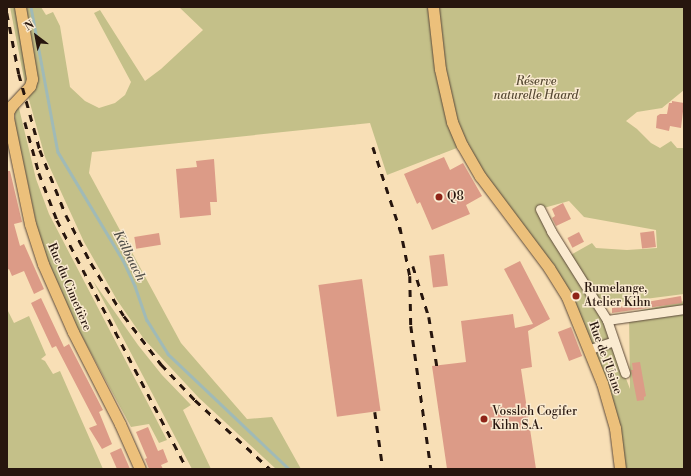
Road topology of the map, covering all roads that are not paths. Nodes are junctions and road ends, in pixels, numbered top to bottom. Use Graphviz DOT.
graph roads {
  1 [pos="20,7"];
  2 [pos="433,7"];
  3 [pos="540,209"];
  4 [pos="684,309"];
  5 [pos="607,320"];
  6 [pos="614,341"];
  7 [pos="590,349"];
  8 [pos="625,373"];
  9 [pos="140,469"];
  10 [pos="620,469"];
  1 -- 9 [label="main road, Rue du Cimetière"];
  2 -- 7 [label="main road, Rue de l'Usine"];
  3 -- 5 [label="street"];
  4 -- 5 [label="street"];
  5 -- 6 [label="street"];
  6 -- 7 [label="street"];
  6 -- 8 [label="street"];
  7 -- 10 [label="main road, Rue de l'Usine"];
}
